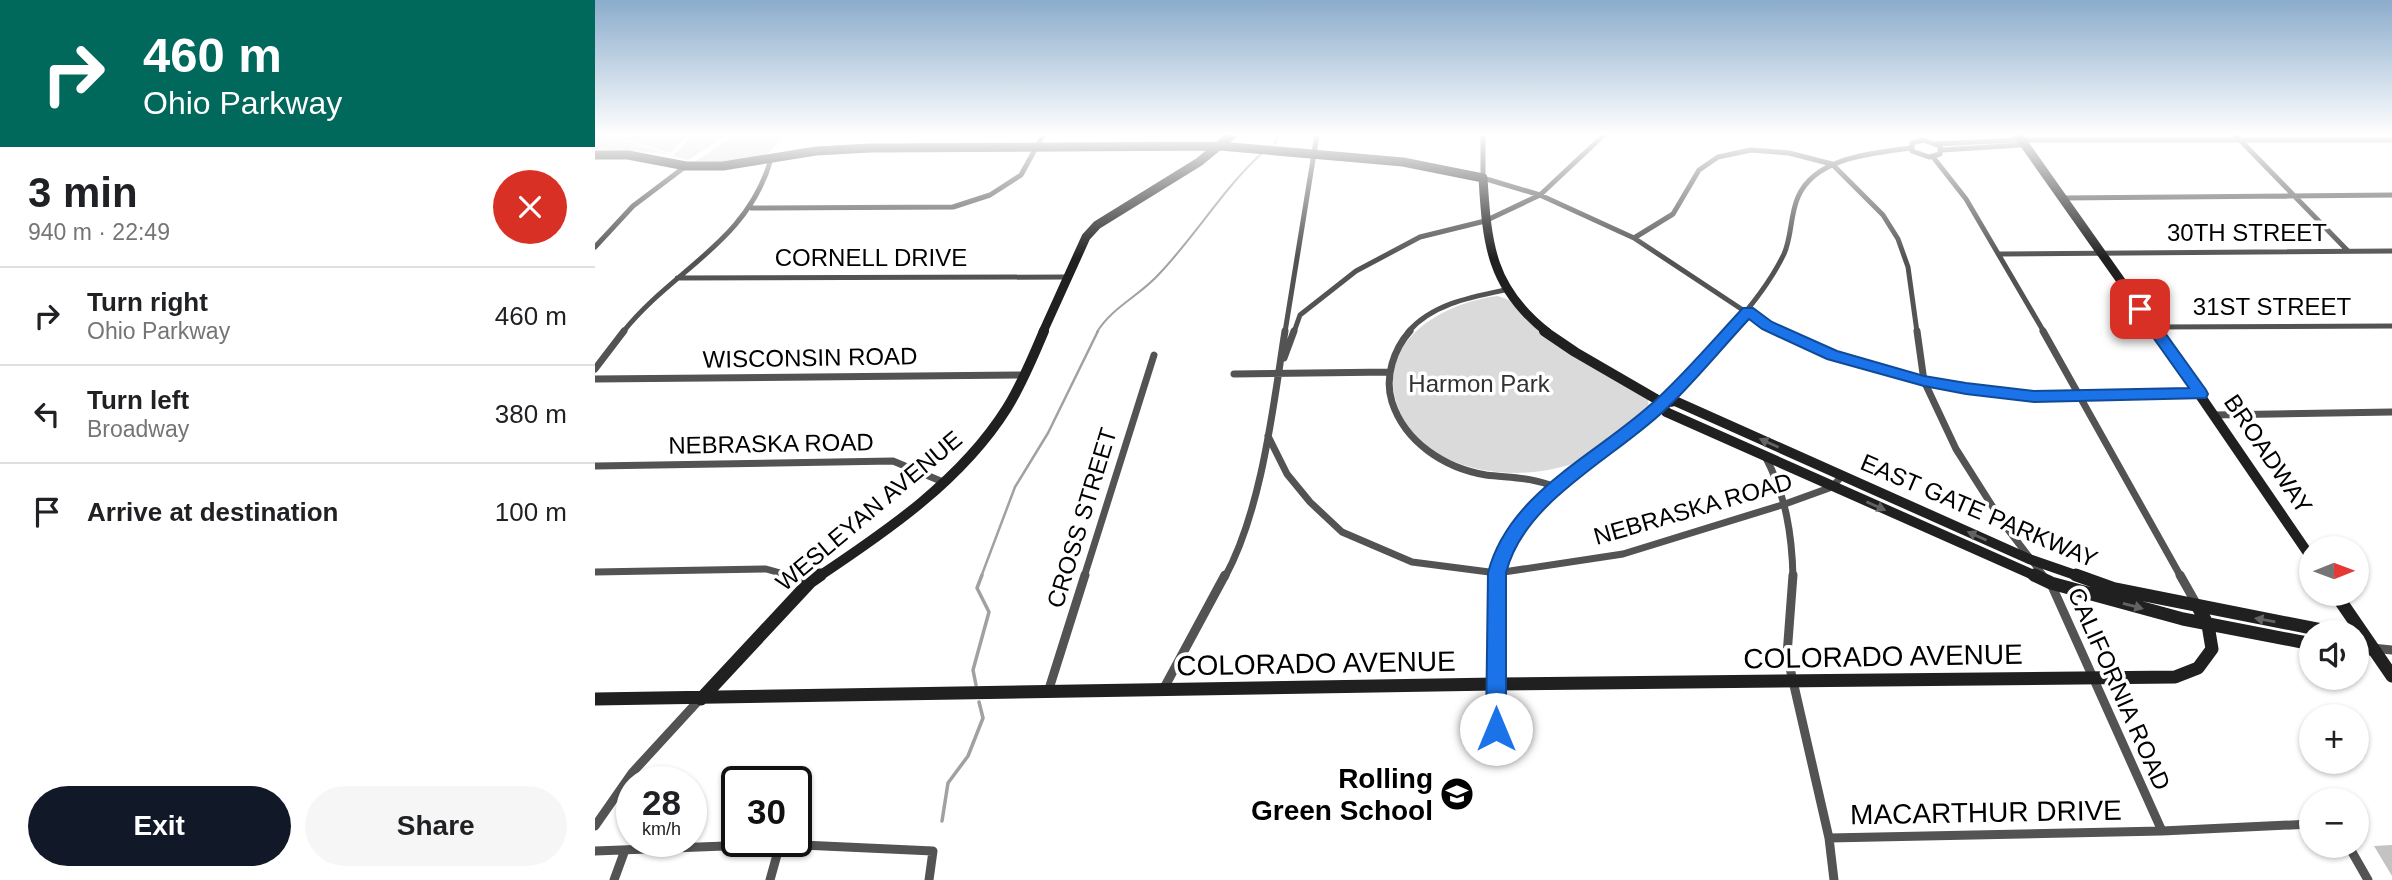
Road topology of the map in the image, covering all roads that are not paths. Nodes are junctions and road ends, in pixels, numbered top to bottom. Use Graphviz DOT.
graph roads {
  1 [pos="673,176"];
  2 [pos="768,176"];
  3 [pos="1021,176"];
  4 [pos="1173,176"];
  5 [pos="1311,176"];
  6 [pos="1473,176"];
  7 [pos="1560,176"];
  8 [pos="1695,176"];
  9 [pos="1815,176"];
  10 [pos="1844,176"];
  11 [pos="1948,176"];
  12 [pos="2047,176"];
  13 [pos="2275,176"];
  14 [pos="1483,178"];
  15 [pos="1539,195"];
  16 [pos="2392,195"];
  17 [pos="2295,196"];
  18 [pos="2062,198"];
  19 [pos="751,208"];
  20 [pos="1485,221"];
  21 [pos="1634,238"];
  22 [pos="595,247"];
  23 [pos="2348,251"];
  24 [pos="2392,251"];
  25 [pos="2102,253"];
  26 [pos="2000,254"];
  27 [pos="1066,276"];
  28 [pos="677,278"];
  29 [pos="1505,290"];
  30 [pos="1748,311"];
  31 [pos="2392,326"];
  32 [pos="2153,327"];
  33 [pos="1154,355"];
  34 [pos="595,369"];
  35 [pos="1390,372"];
  36 [pos="1278,373"];
  37 [pos="1234,374"];
  38 [pos="1025,375"];
  39 [pos="595,379"];
  40 [pos="1924,381"];
  41 [pos="2200,394"];
  42 [pos="2078,396"];
  43 [pos="1663,403"];
  44 [pos="2392,412"];
  45 [pos="2213,415"];
  46 [pos="1268,436"];
  47 [pos="1766,458"];
  48 [pos="595,466"];
  49 [pos="1842,476"];
  50 [pos="943,482"];
  51 [pos="1832,486"];
  52 [pos="1555,487"];
  53 [pos="1785,504"];
  54 [pos="2299,540"];
  55 [pos="2029,559"];
  56 [pos="595,572"];
  57 [pos="1497,573"];
  58 [pos="810,582"];
  59 [pos="2051,583"];
  60 [pos="2344,606"];
  61 [pos="2198,607"];
  62 [pos="2208,625"];
  63 [pos="2299,626"];
  64 [pos="2299,642"];
  65 [pos="2369,646"];
  66 [pos="2372,648"];
  67 [pos="2369,649"];
  68 [pos="2392,650"];
  69 [pos="2094,676"];
  70 [pos="2392,676"];
  71 [pos="1793,682"];
  72 [pos="1496,684"];
  73 [pos="1163,691"];
  74 [pos="1048,692"];
  75 [pos="595,699"];
  76 [pos="701,699"];
  77 [pos="1496,751"];
  78 [pos="595,825"];
  79 [pos="2299,825"];
  80 [pos="2162,831"];
  81 [pos="1829,838"];
  82 [pos="812,845"];
  83 [pos="616,850"];
  84 [pos="595,851"];
  85 [pos="622,857"];
  86 [pos="776,857"];
  87 [pos="2355,858"];
  88 [pos="614,880"];
  89 [pos="770,880"];
  90 [pos="929,880"];
  91 [pos="1834,880"];
  92 [pos="2368,880"];
  1 -- 22 [label="street"];
  2 -- 19 [label="street"];
  3 -- 19 [label="street"];
  4 -- 27 [label="street, WESLEYAN AVENUE"];
  5 -- 36 [label="street"];
  6 -- 14 [label="street"];
  7 -- 15 [label="street"];
  8 -- 21 [label="street"];
  9 -- 30 [label="street"];
  10 -- 40 [label="street, CALIFORNIA ROAD"];
  11 -- 26 [label="street"];
  12 -- 18 [label="street, BROADWAY"];
  13 -- 17 [label="street"];
  14 -- 15 [label="street"];
  14 -- 20 [label="street, EAST GATE PARKWAY"];
  15 -- 20 [label="street"];
  15 -- 21 [label="street"];
  16 -- 17 [label="street"];
  17 -- 18 [label="street"];
  17 -- 23 [label="street"];
  18 -- 25 [label="street, BROADWAY"];
  19 -- 28 [label="street"];
  20 -- 29 [label="street, EAST GATE PARKWAY"];
  20 -- 36 [label="street"];
  21 -- 30 [label="street"];
  23 -- 24 [label="street, 30TH STREET"];
  23 -- 25 [label="street, 30TH STREET"];
  25 -- 26 [label="street, 30TH STREET"];
  25 -- 32 [label="street, BROADWAY"];
  26 -- 42 [label="street"];
  27 -- 28 [label="street, CORNELL DRIVE"];
  27 -- 38 [label="street, WESLEYAN AVENUE"];
  28 -- 34 [label="street"];
  29 -- 35 [label="street"];
  29 -- 43 [label="street, EAST GATE PARKWAY"];
  30 -- 40 [label="street"];
  30 -- 43 [label="street"];
  31 -- 32 [label="street, 31ST STREET"];
  32 -- 41 [label="street, BROADWAY"];
  33 -- 74 [label="street, CROSS STREET"];
  35 -- 36 [label="street"];
  35 -- 52 [label="street"];
  36 -- 37 [label="street"];
  36 -- 46 [label="street"];
  38 -- 39 [label="street, WISCONSIN ROAD"];
  38 -- 50 [label="street, WESLEYAN AVENUE"];
  40 -- 42 [label="street"];
  40 -- 55 [label="street, CALIFORNIA ROAD"];
  41 -- 42 [label="street"];
  41 -- 45 [label="street, BROADWAY"];
  42 -- 61 [label="street"];
  43 -- 47 [label="street, EAST GATE PARKWAY"];
  49 -- 43 [label="street, EAST GATE PARKWAY, one-way"];
  43 -- 52 [label="street"];
  44 -- 45 [label="street"];
  45 -- 54 [label="street, BROADWAY"];
  46 -- 57 [label="street, NEBRASKA ROAD"];
  46 -- 73 [label="street"];
  47 -- 51 [label="street, EAST GATE PARKWAY"];
  47 -- 53 [label="street"];
  48 -- 50 [label="street, NEBRASKA ROAD"];
  49 -- 51 [label="street, NEBRASKA ROAD"];
  55 -- 49 [label="street, EAST GATE PARKWAY, one-way"];
  50 -- 58 [label="street, WESLEYAN AVENUE"];
  51 -- 53 [label="street, NEBRASKA ROAD"];
  51 -- 59 [label="street, EAST GATE PARKWAY, one-way"];
  52 -- 57 [label="street"];
  53 -- 57 [label="street, NEBRASKA ROAD"];
  53 -- 71 [label="street"];
  55 -- 59 [label="street, CALIFORNIA ROAD"];
  55 -- 61 [label="street, EAST GATE PARKWAY"];
  56 -- 58 [label="street"];
  57 -- 72 [label="street"];
  58 -- 76 [label="street, WESLEYAN AVENUE"];
  59 -- 62 [label="street, EAST GATE PARKWAY, one-way"];
  59 -- 69 [label="street, CALIFORNIA ROAD"];
  60 -- 66 [label="street"];
  61 -- 62 [label="street"];
  63 -- 61 [label="street, EAST GATE PARKWAY, one-way"];
  62 -- 64 [label="street, EAST GATE PARKWAY"];
  62 -- 69 [label="street, COLORADO AVENUE"];
  65 -- 66 [label="street"];
  66 -- 67 [label="street"];
  66 -- 68 [label="street"];
  66 -- 70 [label="street"];
  69 -- 71 [label="street, COLORADO AVENUE"];
  69 -- 80 [label="street, CALIFORNIA ROAD"];
  71 -- 72 [label="street, COLORADO AVENUE"];
  71 -- 81 [label="street"];
  72 -- 73 [label="street, COLORADO AVENUE"];
  72 -- 77 [label="street"];
  73 -- 74 [label="street, COLORADO AVENUE"];
  74 -- 76 [label="street, COLORADO AVENUE"];
  75 -- 76 [label="street, COLORADO AVENUE"];
  76 -- 78 [label="street, WESLEYAN AVENUE"];
  79 -- 80 [label="street, MACARTHUR DRIVE"];
  80 -- 81 [label="street, MACARTHUR DRIVE"];
  81 -- 91 [label="street"];
  82 -- 90 [label="street"];
  83 -- 84 [label="street"];
  85 -- 88 [label="street"];
  86 -- 89 [label="street"];
  87 -- 92 [label="street"];
}
